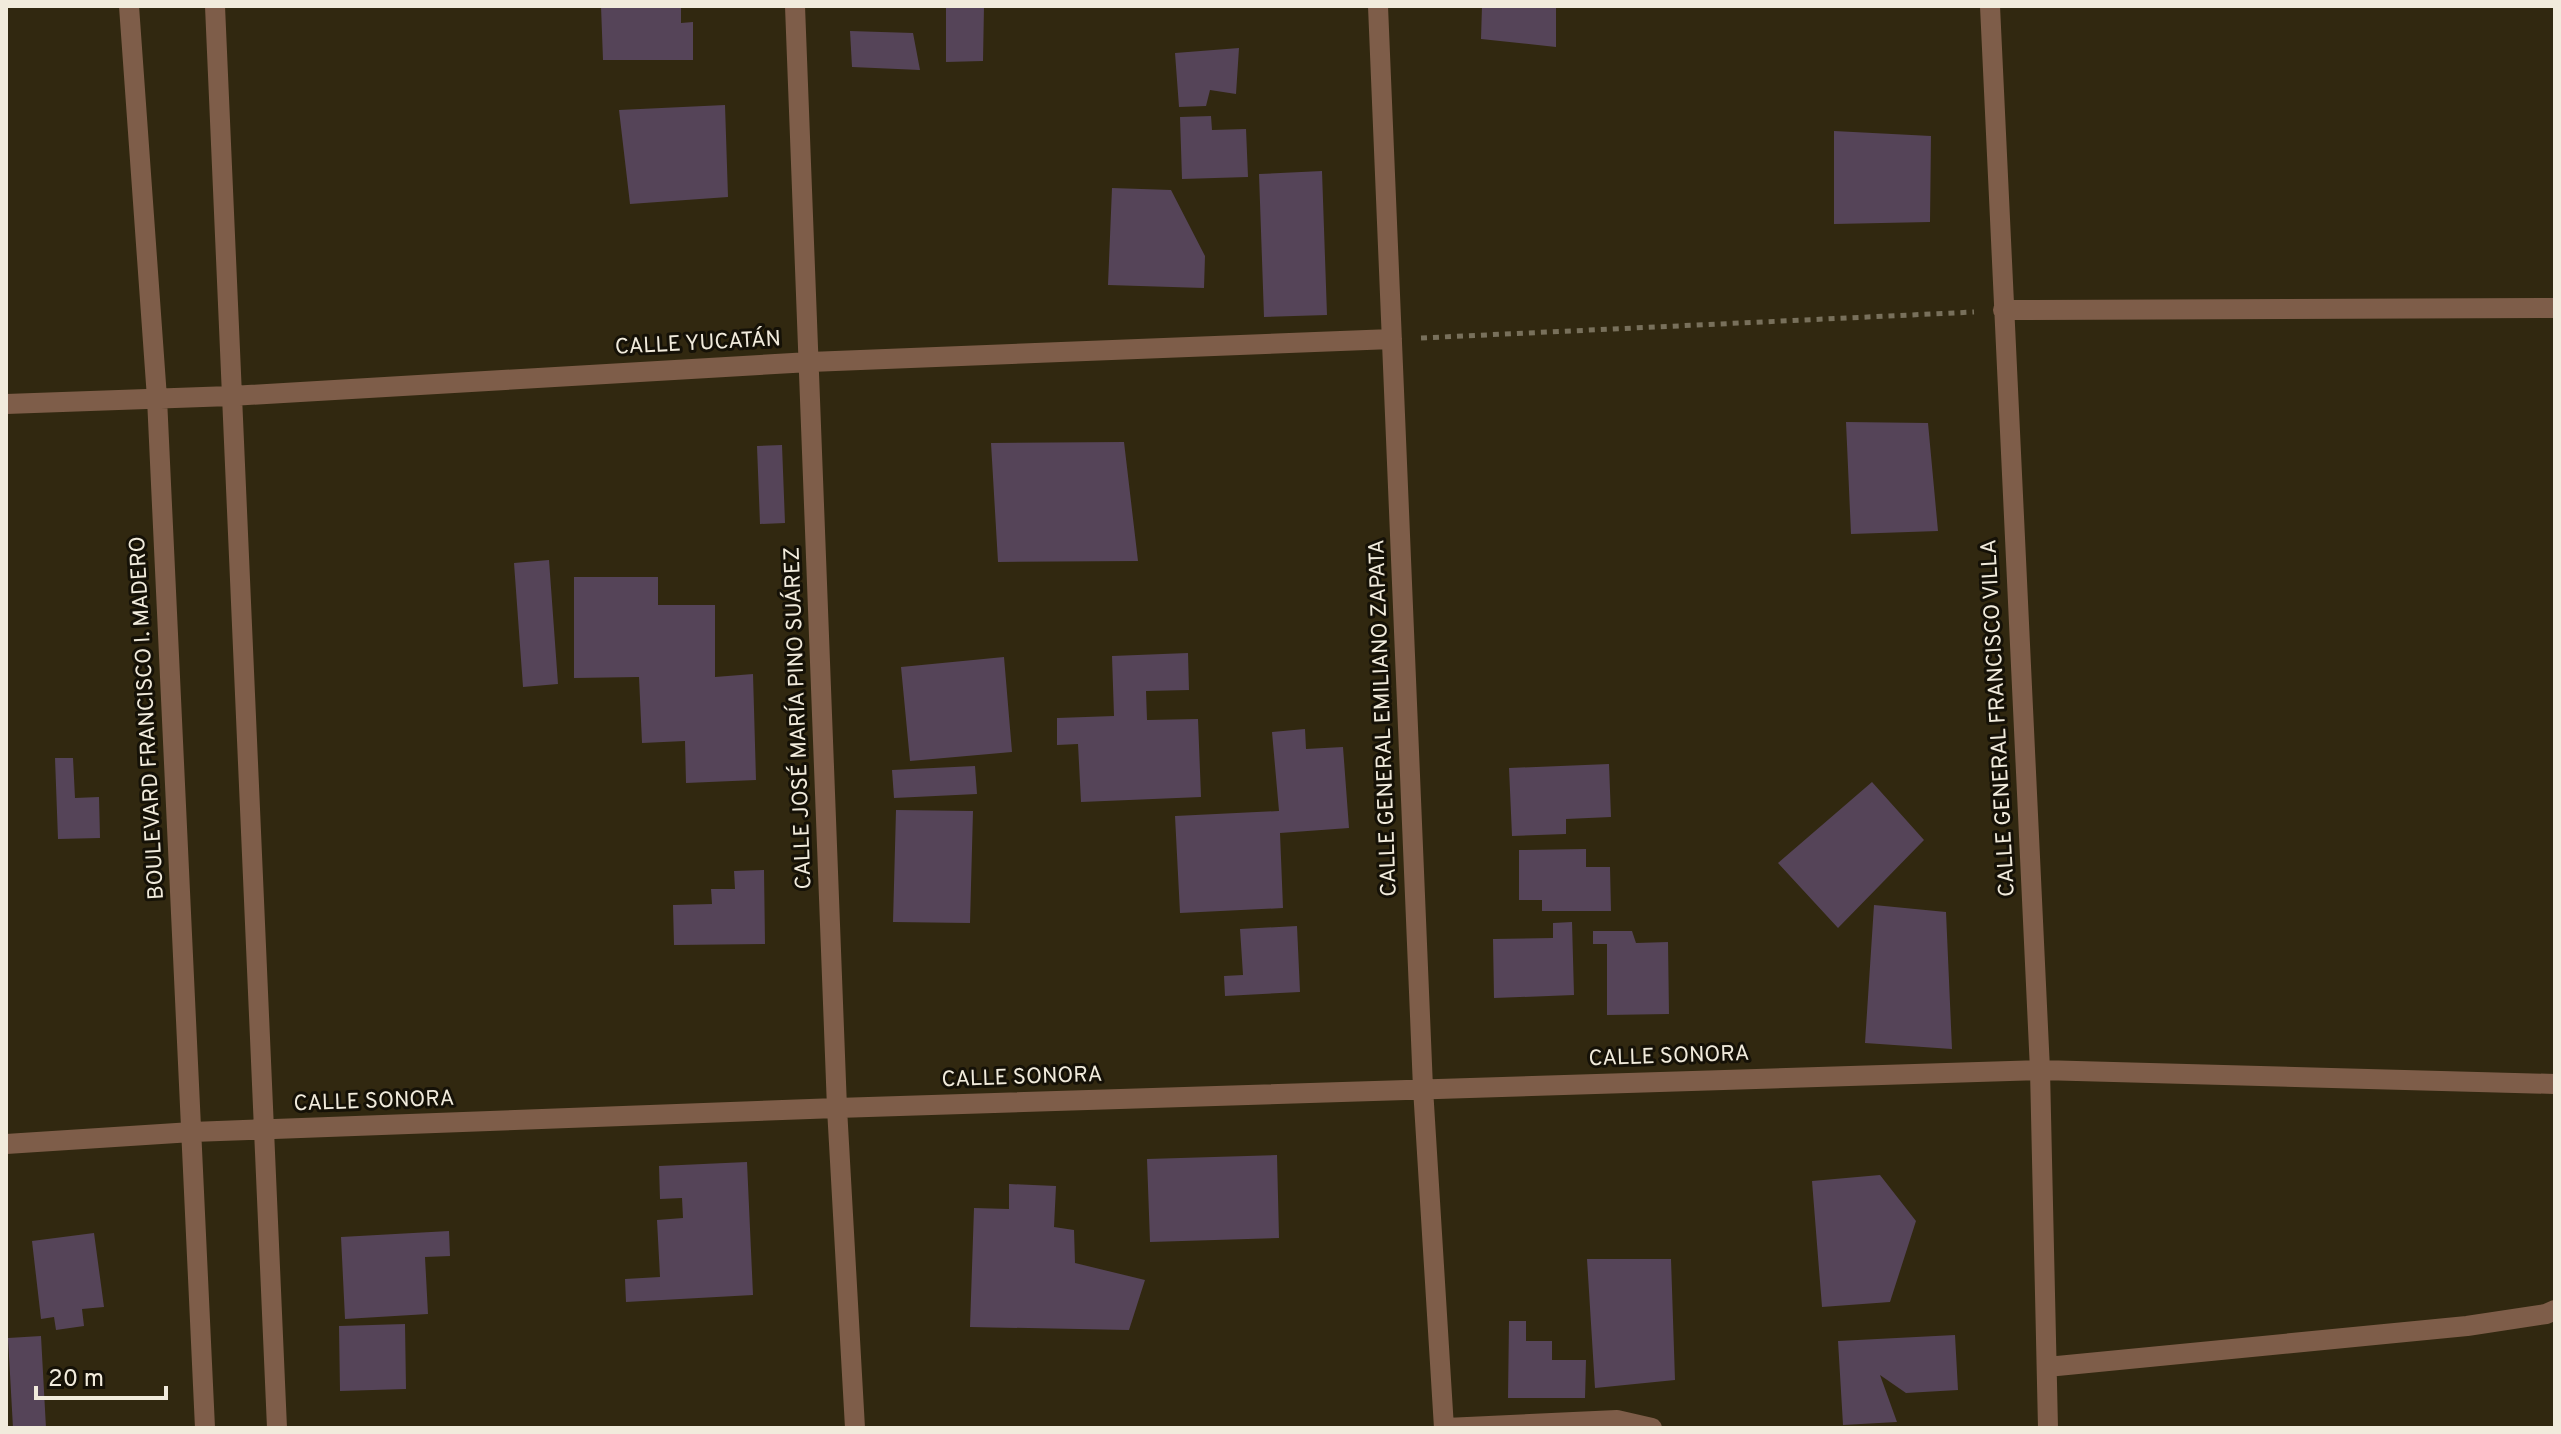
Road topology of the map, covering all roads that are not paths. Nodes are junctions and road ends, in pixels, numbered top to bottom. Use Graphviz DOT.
graph roads {
  1 [pos="129,6"];
  2 [pos="215,6"];
  3 [pos="795,6"];
  4 [pos="1378,6"];
  5 [pos="1990,6"];
  6 [pos="2555,308"];
  7 [pos="2003,310"];
  8 [pos="1392,339"];
  9 [pos="810,362"];
  10 [pos="231,396"];
  11 [pos="157,398"];
  12 [pos="6,404"];
  13 [pos="2040,1070"];
  14 [pos="2555,1084"];
  15 [pos="1423,1088"];
  16 [pos="837,1108"];
  17 [pos="265,1130"];
  18 [pos="192,1132"];
  19 [pos="6,1144"];
  20 [pos="2555,1310"];
  21 [pos="2047,1367"];
  22 [pos="205,1428"];
  23 [pos="277,1428"];
  24 [pos="855,1428"];
  25 [pos="1445,1428"];
  26 [pos="1652,1428"];
  27 [pos="2048,1428"];
  1 -- 11 [label="street, BOULEVARD FRANCISCO I. MADERO"];
  2 -- 10 [label="street"];
  3 -- 9 [label="street, CALLE JOSÉ MARÍA PINO SUÁREZ"];
  4 -- 8 [label="street, CALLE GENERAL EMILIANO ZAPATA"];
  5 -- 7 [label="street, CALLE GENERAL FRANCISCO VILLA"];
  6 -- 7 [label="street"];
  7 -- 13 [label="street, CALLE GENERAL FRANCISCO VILLA"];
  8 -- 9 [label="street, CALLE YUCATÁN"];
  8 -- 15 [label="street, CALLE GENERAL EMILIANO ZAPATA"];
  9 -- 10 [label="street, CALLE YUCATÁN"];
  9 -- 16 [label="street, CALLE JOSÉ MARÍA PINO SUÁREZ"];
  10 -- 11 [label="street, CALLE YUCATÁN"];
  10 -- 17 [label="street"];
  11 -- 12 [label="street, CALLE YUCATÁN"];
  11 -- 18 [label="street, BOULEVARD FRANCISCO I. MADERO"];
  13 -- 14 [label="street, CALLE SONORA"];
  13 -- 15 [label="street, CALLE SONORA"];
  13 -- 21 [label="street, CALLE GENERAL FRANCISCO VILLA"];
  15 -- 16 [label="street, CALLE SONORA"];
  15 -- 25 [label="street, CALLE GENERAL EMILIANO ZAPATA"];
  16 -- 17 [label="street, CALLE SONORA"];
  16 -- 24 [label="street, CALLE JOSÉ MARÍA PINO SUÁREZ"];
  17 -- 18 [label="street, CALLE SONORA"];
  17 -- 23 [label="street"];
  18 -- 19 [label="street, CALLE SONORA"];
  18 -- 22 [label="street, BOULEVARD FRANCISCO I. MADERO"];
  20 -- 21 [label="street"];
  21 -- 27 [label="street, CALLE GENERAL FRANCISCO VILLA"];
  25 -- 26 [label="street"];
}
